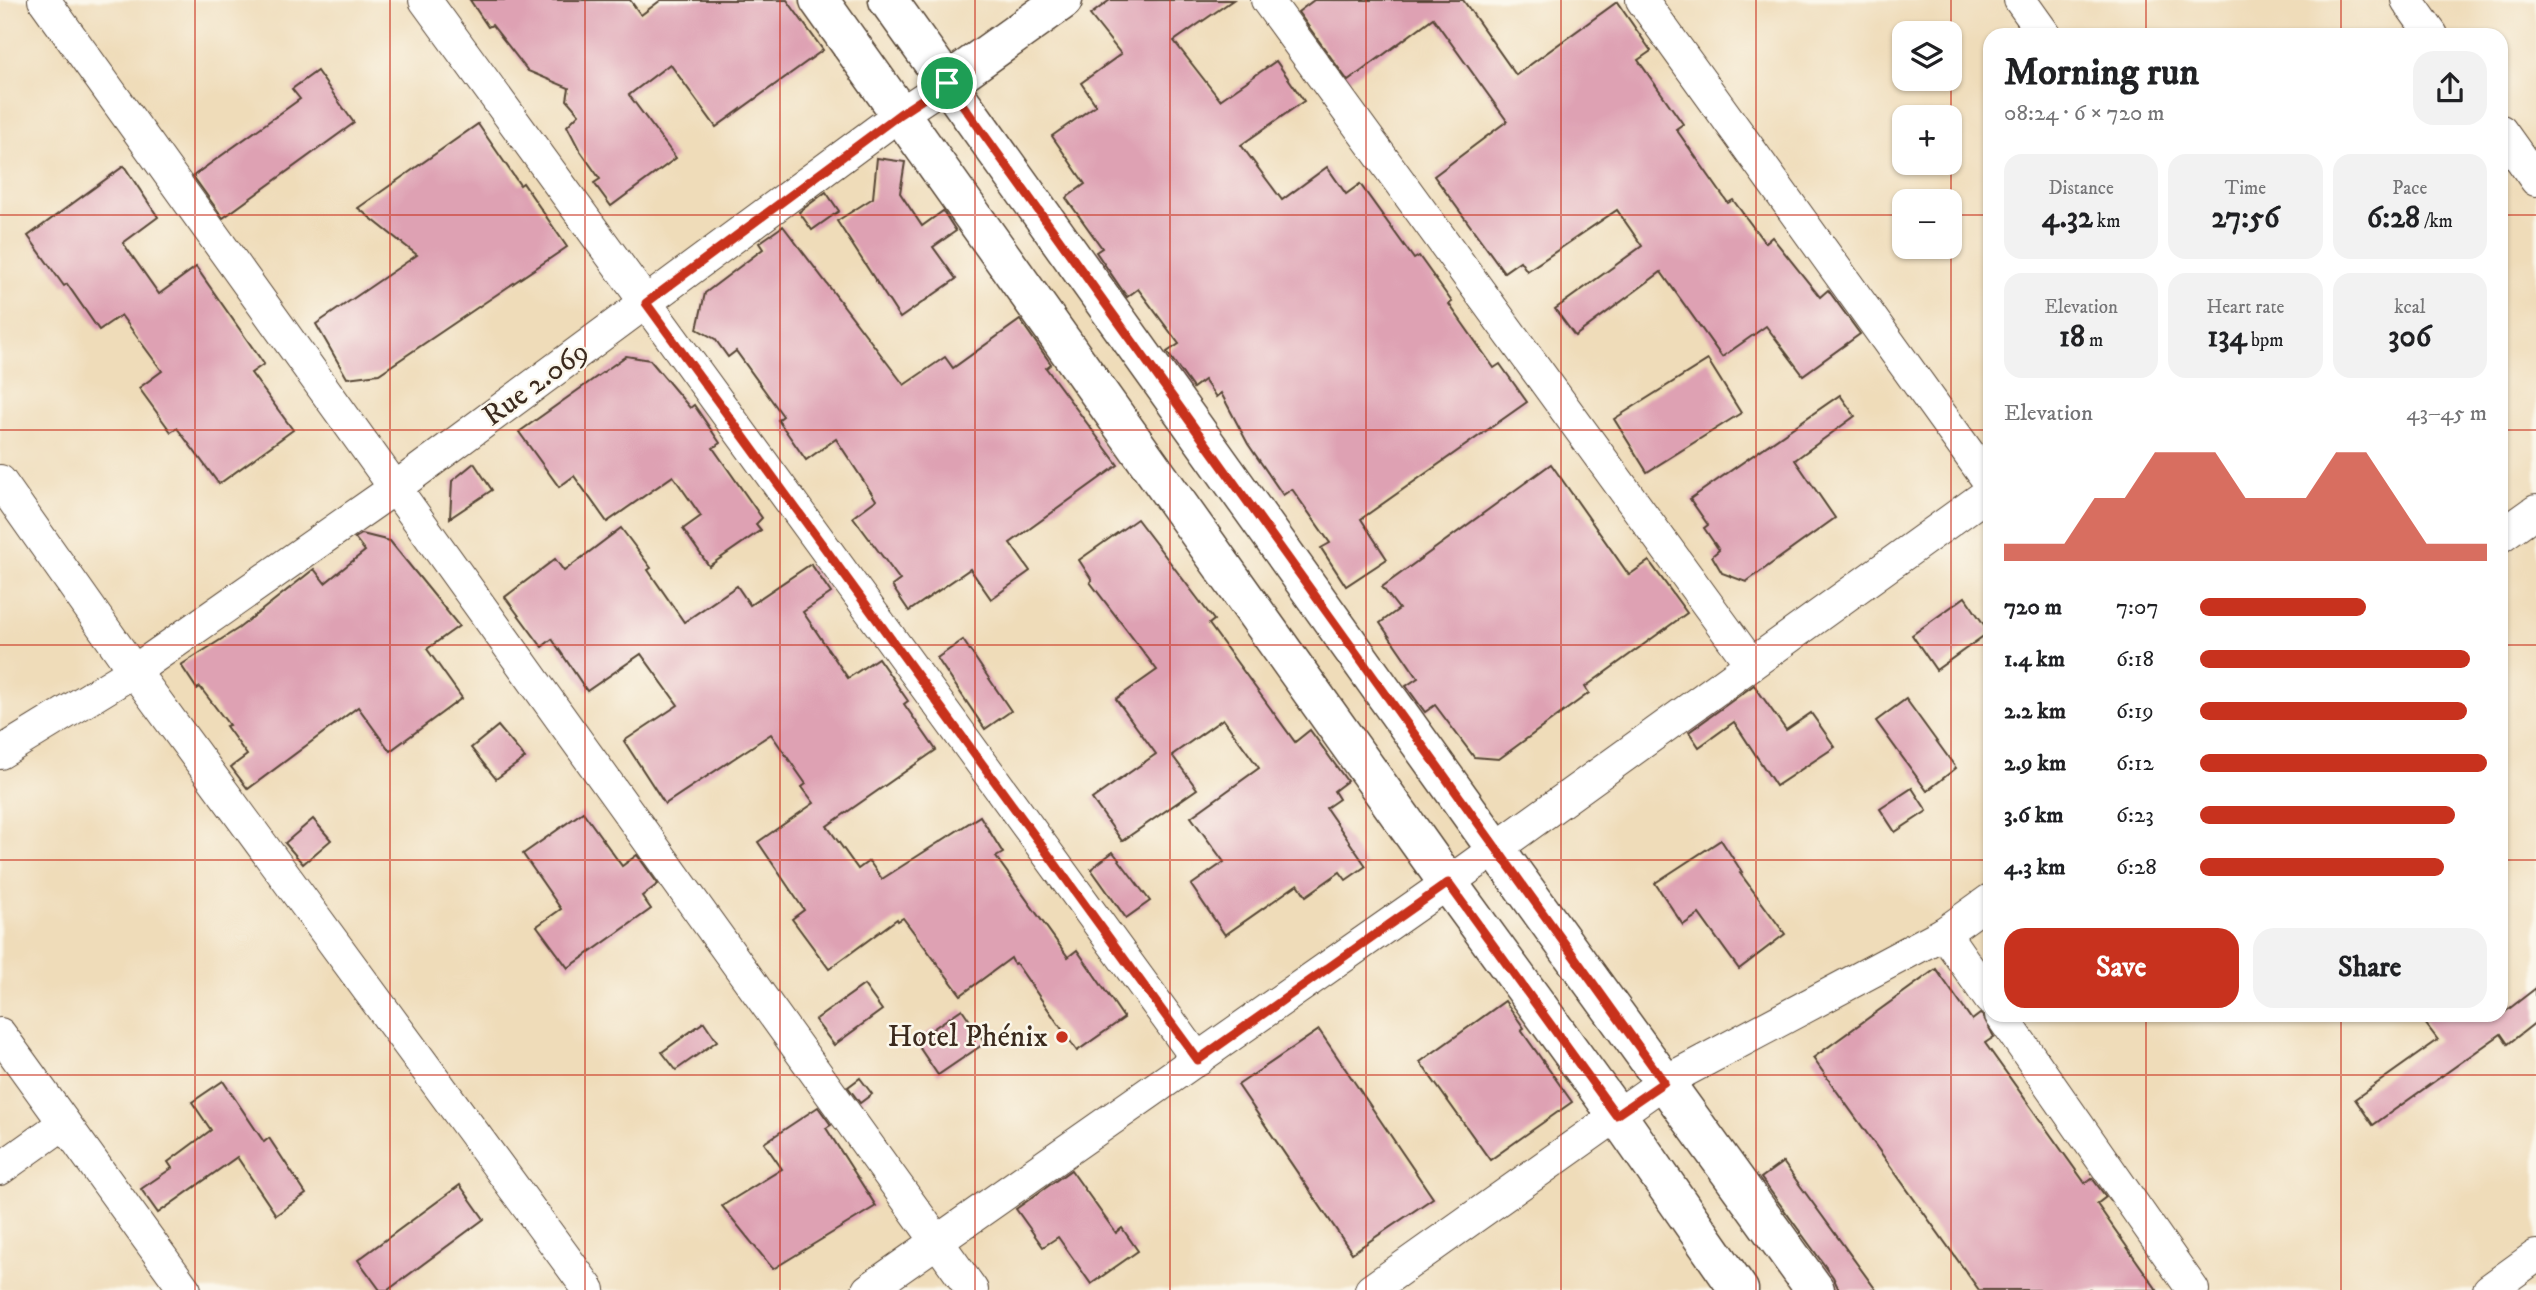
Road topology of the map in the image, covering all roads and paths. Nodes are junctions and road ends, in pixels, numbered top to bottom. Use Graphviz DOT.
graph roads {
  1 [pos="44,0"];
  2 [pos="425,0"];
  3 [pos="819,0"];
  4 [pos="888,0"];
  5 [pos="1063,0"];
  6 [pos="1267,0"];
  7 [pos="1642,0"];
  8 [pos="2020,0"];
  9 [pos="2407,0"];
  10 [pos="2040,28"];
  11 [pos="2427,28"];
  12 [pos="947,83"];
  13 [pos="900,114"];
  14 [pos="2508,141"];
  15 [pos="2536,180"];
  16 [pos="646,303"];
  17 [pos="1983,473"];
  18 [pos="0,481"];
  19 [pos="395,488"];
  20 [pos="1983,497"];
  21 [pos="2536,511"];
  22 [pos="2508,531"];
  23 [pos="1751,664"];
  24 [pos="134,671"];
  25 [pos="0,754"];
  26 [pos="1495,848"];
  27 [pos="1448,883"];
  28 [pos="1983,905"];
  29 [pos="1944,933"];
  30 [pos="1983,989"];
  31 [pos="2006,1022"];
  32 [pos="0,1034"];
  33 [pos="1198,1060"];
  34 [pos="1664,1082"];
  35 [pos="1616,1115"];
  36 [pos="63,1124"];
  37 [pos="0,1168"];
  38 [pos="937,1242"];
  39 [pos="2536,1256"];
  40 [pos="184,1290"];
  41 [pos="589,1290"];
  42 [pos="868,1290"];
  43 [pos="972,1290"];
  44 [pos="1371,1290"];
  45 [pos="1739,1290"];
  46 [pos="1815,1290"];
  47 [pos="2193,1290"];
  48 [pos="2489,1290"];
  1 -- 19 [label="street"];
  2 -- 16 [label="street"];
  3 -- 13 [label="street"];
  4 -- 12 [label="street"];
  5 -- 12 [label="street, Rue 2.069"];
  6 -- 23 [label="street"];
  7 -- 17 [label="street"];
  8 -- 10 [label="street"];
  9 -- 11 [label="street"];
  12 -- 13 [label="street, Rue 2.069"];
  12 -- 26 [label="street"];
  13 -- 16 [label="street, Rue 2.069"];
  13 -- 27 [label="street"];
  14 -- 15 [label="street"];
  16 -- 19 [label="street, Rue 2.069"];
  16 -- 33 [label="street"];
  18 -- 24 [label="street"];
  19 -- 24 [label="street, Rue 2.069"];
  19 -- 38 [label="street"];
  20 -- 23 [label="street"];
  21 -- 22 [label="street"];
  23 -- 26 [label="street"];
  24 -- 25 [label="street, Rue 2.069"];
  24 -- 41 [label="street"];
  26 -- 27 [label="street"];
  26 -- 34 [label="street"];
  27 -- 33 [label="street"];
  27 -- 35 [label="street"];
  28 -- 29 [label="street"];
  29 -- 30 [label="street"];
  29 -- 34 [label="street"];
  31 -- 47 [label="street"];
  32 -- 36 [label="street"];
  33 -- 38 [label="street"];
  34 -- 35 [label="street"];
  34 -- 46 [label="street"];
  35 -- 44 [label="street"];
  35 -- 45 [label="street"];
  36 -- 37 [label="street"];
  36 -- 40 [label="street"];
  38 -- 42 [label="street"];
  38 -- 43 [label="street"];
  39 -- 48 [label="street"];
}
